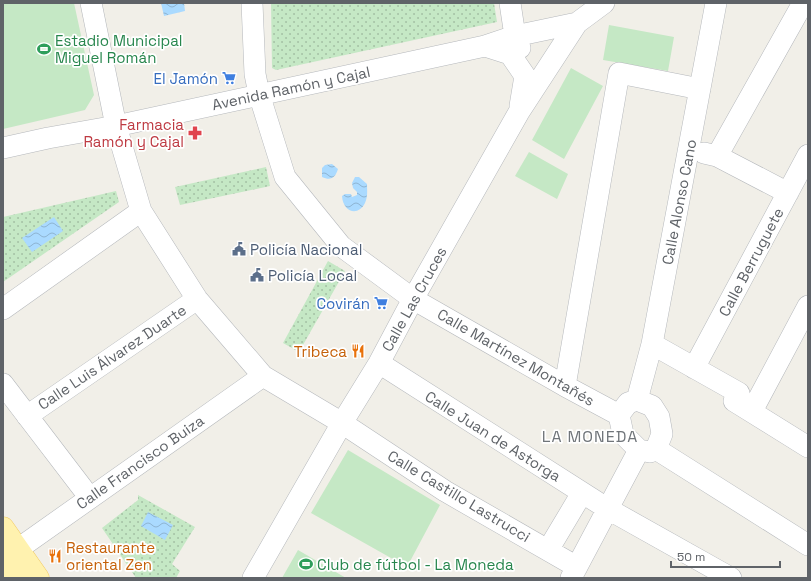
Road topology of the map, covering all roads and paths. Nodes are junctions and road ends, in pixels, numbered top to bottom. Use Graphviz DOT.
graph roads {
  1 [pos="91,3"];
  2 [pos="252,3"];
  3 [pos="510,3"];
  4 [pos="604,3"];
  5 [pos="716,3"];
  6 [pos="803,3"];
  7 [pos="578,23"];
  8 [pos="515,36"];
  9 [pos="485,46"];
  10 [pos="544,74"];
  11 [pos="700,89"];
  12 [pos="259,94"];
  13 [pos="519,112"];
  14 [pos="116,126"];
  15 [pos="3,148"];
  16 [pos="689,148"];
  17 [pos="808,155"];
  18 [pos="717,156"];
  19 [pos="788,193"];
  20 [pos="141,210"];
  21 [pos="197,299"];
  22 [pos="413,299"];
  23 [pos="808,306"];
  24 [pos="3,310"];
  25 [pos="652,344"];
  26 [pos="379,364"];
  27 [pos="694,368"];
  28 [pos="263,376"];
  29 [pos="3,384"];
  30 [pos="565,386"];
  31 [pos="637,400"];
  32 [pos="752,411"];
  33 [pos="619,414"];
  34 [pos="27,416"];
  35 [pos="342,423"];
  36 [pos="808,447"];
  37 [pos="648,450"];
  38 [pos="582,493"];
  39 [pos="90,498"];
  40 [pos="608,509"];
  41 [pos="3,528"];
  42 [pos="808,545"];
  43 [pos="548,550"];
  44 [pos="9,562"];
  45 [pos="574,573"];
  46 [pos="38,578"];
  47 [pos="253,578"];
  48 [pos="731,578"];
  1 -- 14 [label="street, Calle Castillo Lastrucci"];
  2 -- 12 [label="street, Calle Martínez Montañés"];
  3 -- 8 [label="street"];
  4 -- 7 [label="street"];
  5 -- 11 [label="street, Calle Alonso Cano"];
  6 -- 18 [label="street"];
  7 -- 8 [label="street, Avenida Ramón y Cajal"];
  7 -- 10 [label="street, Calle Las Cruces"];
  8 -- 9 [label="street, Avenida Ramón y Cajal"];
  8 -- 10 [label="street"];
  9 -- 12 [label="street, Avenida Ramón y Cajal"];
  9 -- 13 [label="street"];
  10 -- 13 [label="street, Calle Las Cruces"];
  11 -- 16 [label="street, Calle Alonso Cano"];
  11 -- 30 [label="street"];
  12 -- 14 [label="street, Avenida Ramón y Cajal"];
  12 -- 22 [label="street, Calle Martínez Montañés"];
  13 -- 22 [label="street, Calle Las Cruces"];
  14 -- 15 [label="street, Avenida Ramón y Cajal"];
  14 -- 20 [label="street, Calle Castillo Lastrucci"];
  16 -- 18 [label="street"];
  16 -- 25 [label="street, Calle Alonso Cano"];
  17 -- 19 [label="street, Calle Berruguete"];
  18 -- 19 [label="street"];
  19 -- 27 [label="street, Calle Berruguete"];
  20 -- 21 [label="street, Calle Castillo Lastrucci"];
  20 -- 24 [label="street"];
  21 -- 28 [label="street, Calle Castillo Lastrucci"];
  21 -- 34 [label="street, Calle Luis Álvarez Duarte"];
  22 -- 26 [label="street, Calle Las Cruces"];
  22 -- 30 [label="street, Calle Martínez Montañés"];
  23 -- 32 [label="street"];
  25 -- 27 [label="street"];
  25 -- 31 [label="street, Calle Alonso Cano"];
  26 -- 35 [label="street, Calle Las Cruces"];
  26 -- 38 [label="street, Calle Juan de Astorga"];
  27 -- 32 [label="street"];
  28 -- 35 [label="street, Calle Castillo Lastrucci"];
  28 -- 39 [label="street, Calle Francisco Buiza"];
  29 -- 34 [label="street"];
  30 -- 33 [label="street, Calle Martínez Montañés"];
  31 -- 33 [label="street"];
  31 -- 37 [label="street"];
  32 -- 36 [label="street"];
  33 -- 37 [label="street"];
  34 -- 39 [label="street"];
  35 -- 43 [label="street, Calle Castillo Lastrucci"];
  35 -- 47 [label="street, Calle Las Cruces"];
  37 -- 40 [label="street"];
  37 -- 42 [label="street"];
  38 -- 40 [label="street, Calle Juan de Astorga"];
  38 -- 43 [label="street"];
  39 -- 44 [label="street, Calle Francisco Buiza"];
  40 -- 45 [label="street"];
  40 -- 48 [label="street, Calle Juan de Astorga"];
  41 -- 44 [label="main road"];
  43 -- 45 [label="street, Calle Castillo Lastrucci"];
  44 -- 46 [label="main road"];
}
